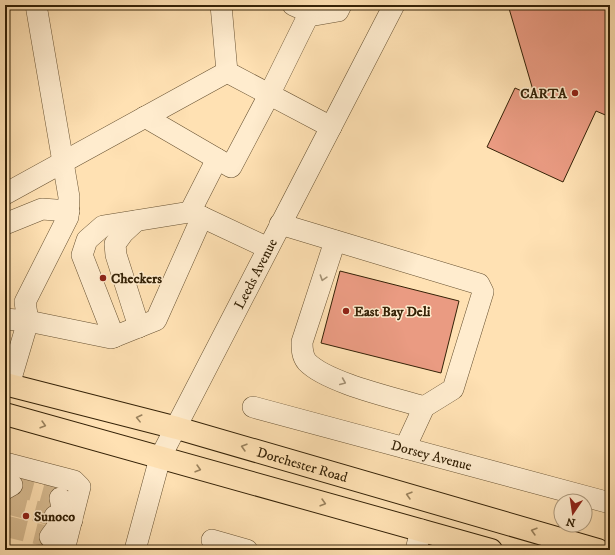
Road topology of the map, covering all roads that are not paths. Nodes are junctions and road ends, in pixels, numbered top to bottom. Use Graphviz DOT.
graph roads {
  1 [pos="36,5"];
  2 [pos="221,5"];
  3 [pos="341,5"];
  4 [pos="394,5"];
  5 [pos="301,9"];
  6 [pos="228,72"];
  7 [pos="269,95"];
  8 [pos="145,117"];
  9 [pos="331,127"];
  10 [pos="217,159"];
  11 [pos="62,163"];
  12 [pos="5,194"];
  13 [pos="69,211"];
  14 [pos="196,214"];
  15 [pos="136,221"];
  16 [pos="5,224"];
  17 [pos="280,224"];
  18 [pos="335,241"];
  19 [pos="268,248"];
  20 [pos="5,319"];
  21 [pos="28,321"];
  22 [pos="138,327"];
  23 [pos="114,337"];
  24 [pos="7,384"];
  25 [pos="253,407"];
  26 [pos="424,407"];
  27 [pos="5,414"];
  28 [pos="177,428"];
  29 [pos="405,448"];
  30 [pos="160,458"];
  31 [pos="5,463"];
  32 [pos="610,503"];
  33 [pos="212,540"];
  34 [pos="418,540"];
  35 [pos="57,544"];
  36 [pos="136,550"];
  37 [pos="247,550"];
  38 [pos="491,550"];
  39 [pos="598,550"];
  1 -- 11 [label="street"];
  2 -- 6 [label="street"];
  3 -- 5 [label="street"];
  4 -- 9 [label="street, Leeds Avenue"];
  5 -- 7 [label="street"];
  6 -- 7 [label="street"];
  6 -- 8 [label="street"];
  7 -- 9 [label="street"];
  7 -- 10 [label="street"];
  8 -- 10 [label="street"];
  8 -- 11 [label="street"];
  9 -- 17 [label="street, Leeds Avenue"];
  10 -- 14 [label="street"];
  11 -- 12 [label="street"];
  11 -- 13 [label="street"];
  13 -- 16 [label="street"];
  13 -- 21 [label="street"];
  14 -- 15 [label="street"];
  14 -- 19 [label="street"];
  14 -- 22 [label="street"];
  15 -- 22 [label="street"];
  15 -- 23 [label="street"];
  17 -- 18 [label="street"];
  17 -- 19 [label="street, Leeds Avenue"];
  18 -- 26 [label="street, one-way"];
  18 -- 26 [label="street"];
  19 -- 28 [label="street, Leeds Avenue"];
  20 -- 21 [label="street"];
  21 -- 23 [label="street"];
  21 -- 24 [label="street"];
  22 -- 23 [label="street"];
  28 -- 24 [label="main road, Dorchester Road, one-way"];
  25 -- 29 [label="street, Dorsey Avenue"];
  26 -- 29 [label="street"];
  27 -- 30 [label="main road, one-way"];
  28 -- 30 [label="street, Leeds Avenue"];
  39 -- 28 [label="main road, Dorchester Road, one-way"];
  29 -- 32 [label="street, Dorsey Avenue"];
  30 -- 34 [label="main road, one-way"];
  30 -- 36 [label="street, Leeds Avenue"];
  31 -- 35 [label="street"];
  33 -- 37 [label="street"];
  34 -- 38 [label="main road"];
}
